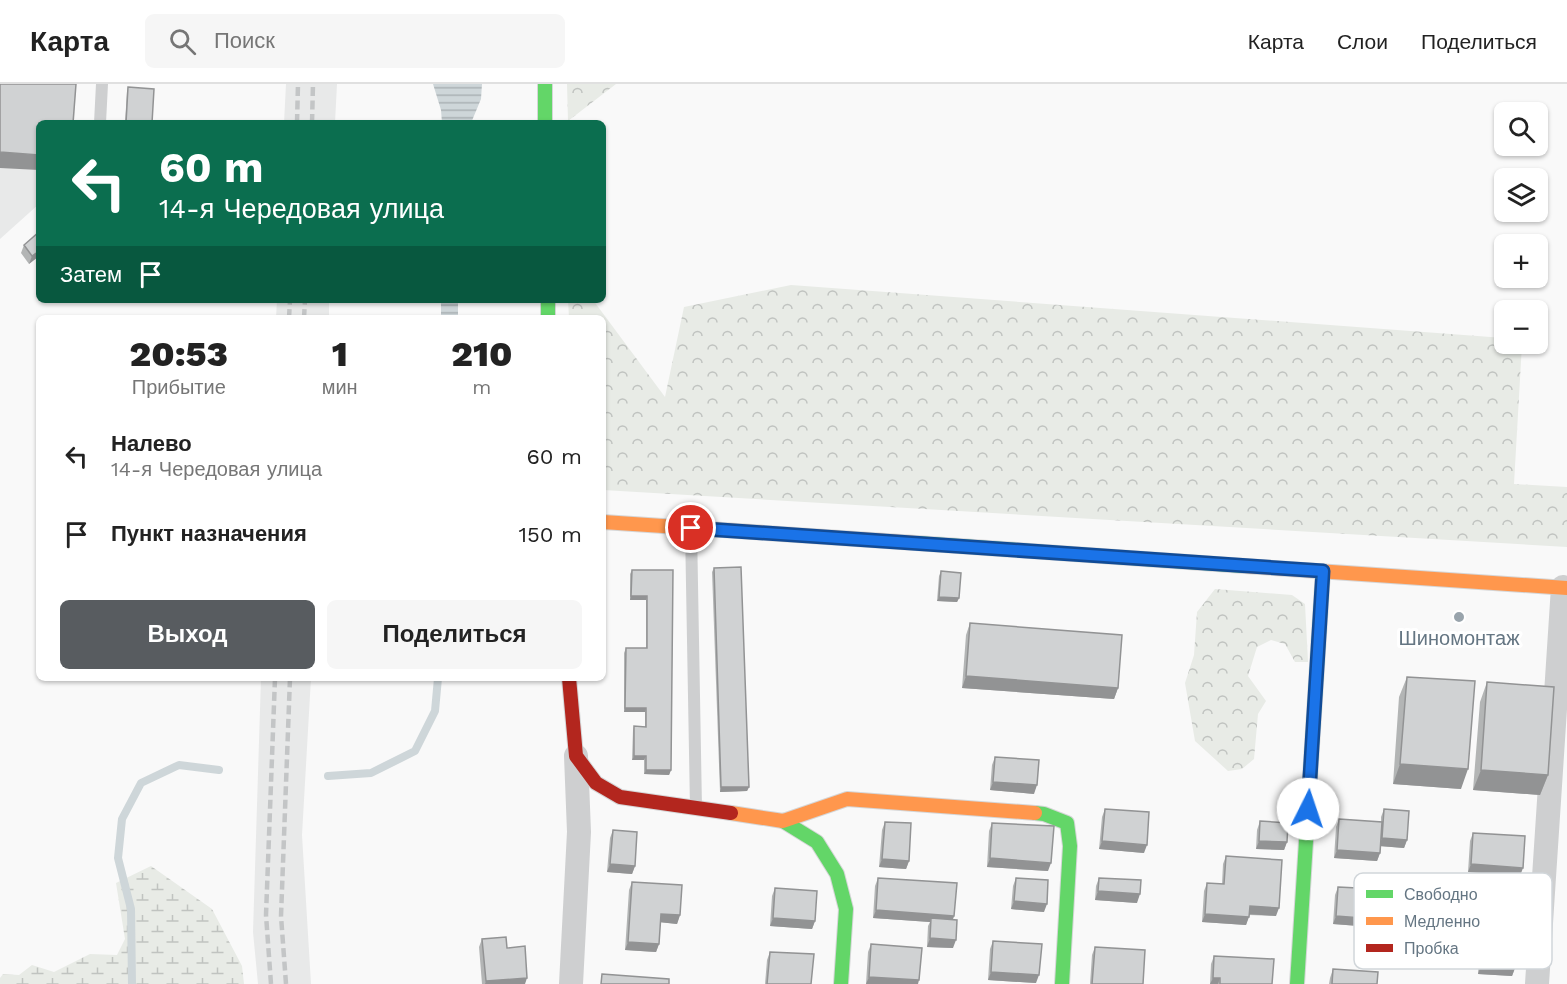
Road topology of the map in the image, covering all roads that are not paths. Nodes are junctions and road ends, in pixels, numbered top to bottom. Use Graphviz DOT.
graph roads {
  1 [pos="102,84"];
  2 [pos="545,84"];
  3 [pos="100,120"];
  4 [pos="545,120"];
  5 [pos="606,522"];
  6 [pos="691,528"];
  7 [pos="1323,571"];
  8 [pos="1565,587"];
  9 [pos="569,681"];
  10 [pos="576,756"];
  11 [pos="696,809"];
  12 [pos="783,821"];
  13 [pos="1545,873"];
  14 [pos="1538,969"];
  15 [pos="571,984"];
  16 [pos="841,984"];
  17 [pos="1062,984"];
  18 [pos="1297,984"];
  19 [pos="1537,984"];
  1 -- 3 [label="lane"];
  2 -- 4 [label="street"];
  5 -- 6 [label="street"];
  6 -- 7 [label="street"];
  6 -- 11 [label="lane"];
  7 -- 8 [label="street"];
  7 -- 18 [label="street"];
  8 -- 13 [label="street"];
  9 -- 10 [label="street"];
  10 -- 11 [label="street"];
  10 -- 15 [label="street"];
  11 -- 12 [label="street"];
  12 -- 16 [label="street"];
  12 -- 17 [label="street"];
  14 -- 19 [label="street"];
}
